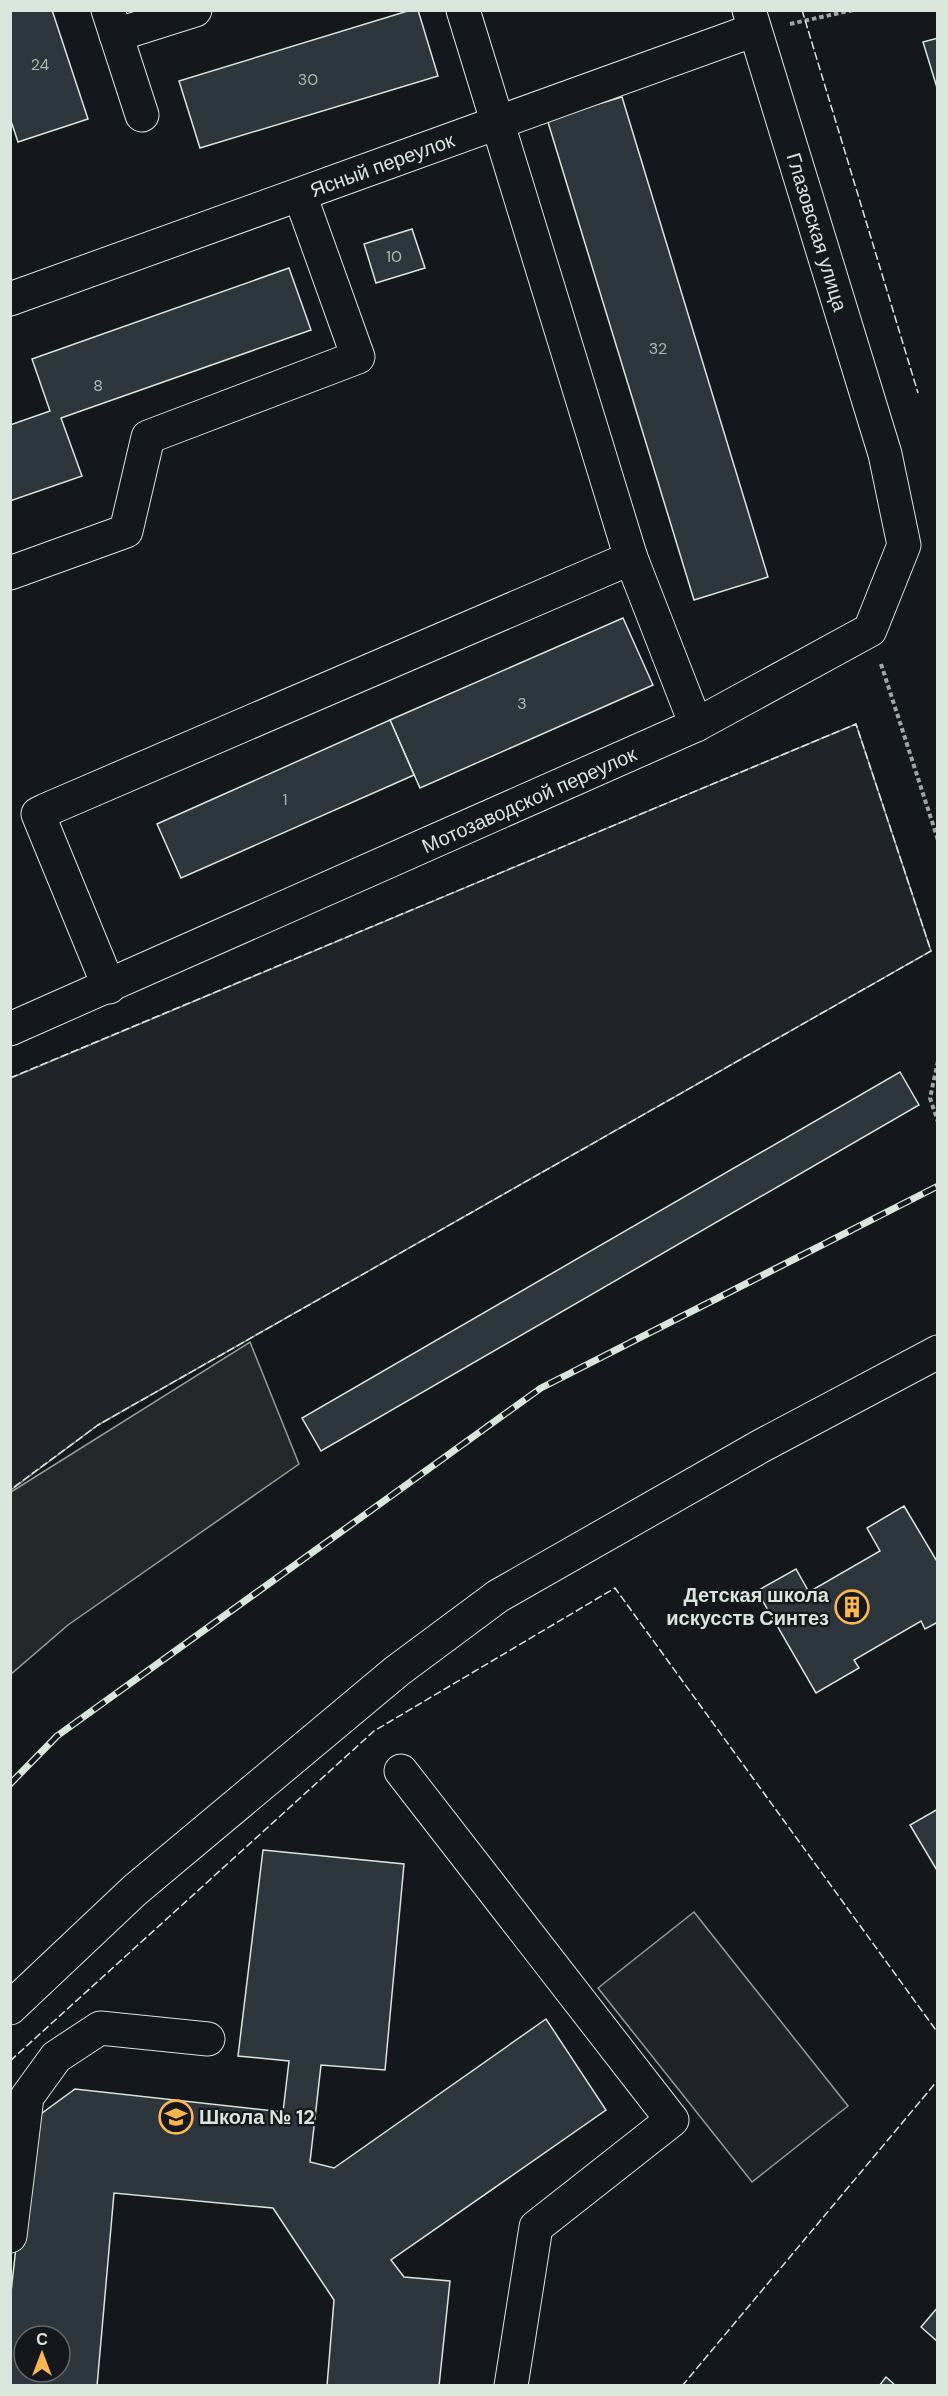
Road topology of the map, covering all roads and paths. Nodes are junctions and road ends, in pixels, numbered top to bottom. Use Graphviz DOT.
graph roads {
  1 [pos="195,10"];
  2 [pos="463,10"];
  3 [pos="853,10"];
  4 [pos="752,20"];
  5 [pos="112,23"];
  6 [pos="142,115"];
  7 [pos="496,124"];
  8 [pos="300,195"];
  9 [pos="10,299"];
  10 [pos="631,558"];
  11 [pos="10,573"];
  12 [pos="870,630"];
  13 [pos="696,725"];
  14 [pos="938,840"];
  15 [pos="109,987"];
  16 [pos="10,1029"];
  17 [pos="938,1061"];
  18 [pos="938,1095"];
  19 [pos="930,1098"];
  20 [pos="938,1122"];
  21 [pos="938,1352"];
  22 [pos="401,1771"];
  23 [pos="10,2008"];
  24 [pos="208,2039"];
  25 [pos="10,2236"];
  26 [pos="511,2385"];
  1 -- 5 [label="street"];
  2 -- 7 [label="street"];
  3 -- 4 [label="path"];
  4 -- 7 [label="street, Ясный переулок"];
  4 -- 12 [label="street, Глазовская улица"];
  5 -- 6 [label="street"];
  7 -- 8 [label="street, Ясный переулок"];
  7 -- 10 [label="street"];
  8 -- 9 [label="street, Ясный переулок"];
  8 -- 11 [label="street"];
  10 -- 13 [label="street"];
  10 -- 15 [label="street"];
  12 -- 13 [label="street, Мотозаводской переулок"];
  12 -- 14 [label="path"];
  13 -- 15 [label="street, Мотозаводской переулок"];
  15 -- 16 [label="street, Мотозаводской переулок"];
  17 -- 19 [label="path"];
  18 -- 19 [label="path"];
  19 -- 20 [label="path"];
  21 -- 23 [label="street"];
  22 -- 26 [label="street"];
  24 -- 25 [label="street"];
}
